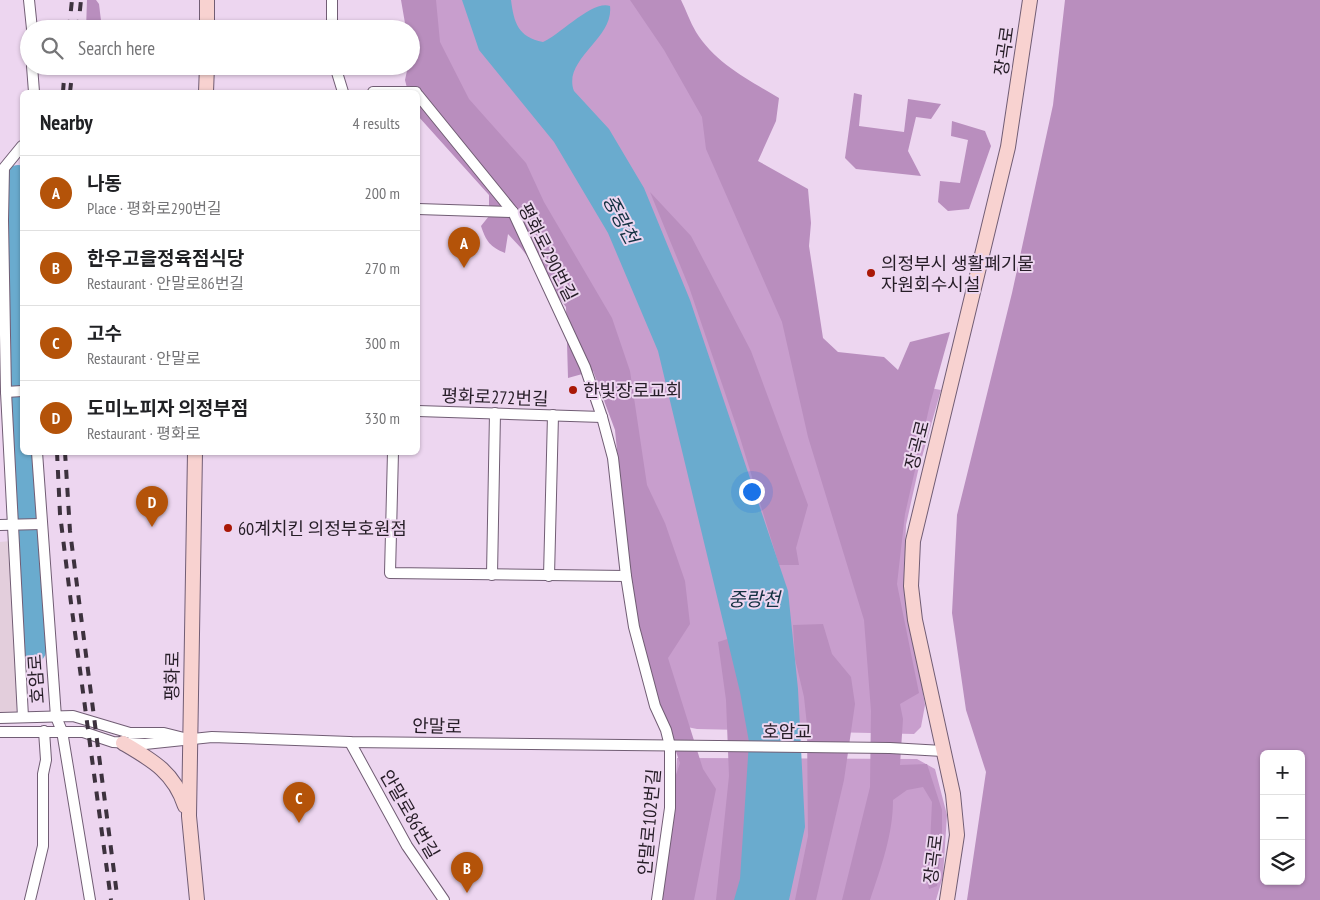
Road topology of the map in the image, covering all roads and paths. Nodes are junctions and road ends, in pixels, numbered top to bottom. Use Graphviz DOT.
graph roads {
  1 [pos="29,0"];
  2 [pos="207,0"];
  3 [pos="332,0"];
  4 [pos="1030,0"];
  5 [pos="31,20"];
  6 [pos="207,20"];
  7 [pos="332,20"];
  8 [pos="33,75"];
  9 [pos="207,75"];
  10 [pos="337,75"];
  11 [pos="34,90"];
  12 [pos="206,90"];
  13 [pos="342,90"];
  14 [pos="420,98"];
  15 [pos="20,148"];
  16 [pos="420,209"];
  17 [pos="513,212"];
  18 [pos="20,391"];
  19 [pos="6,392"];
  20 [pos="420,411"];
  21 [pos="495,413"];
  22 [pos="552,415"];
  23 [pos="602,417"];
  24 [pos="37,455"];
  25 [pos="195,455"];
  26 [pos="394,455"];
  27 [pos="13,524"];
  28 [pos="41,524"];
  29 [pos="0,525"];
  30 [pos="492,576"];
  31 [pos="550,576"];
  32 [pos="626,576"];
  33 [pos="23,717"];
  34 [pos="56,717"];
  35 [pos="0,718"];
  36 [pos="44,731"];
  37 [pos="62,731"];
  38 [pos="0,732"];
  39 [pos="190,740"];
  40 [pos="350,742"];
  41 [pos="123,743"];
  42 [pos="670,746"];
  43 [pos="684,746"];
  44 [pos="943,751"];
  45 [pos="188,816"];
  46 [pos="30,900"];
  47 [pos="90,900"];
  48 [pos="196,900"];
  49 [pos="444,900"];
  50 [pos="657,900"];
  51 [pos="947,900"];
  1 -- 5 [label="street"];
  2 -- 6 [label="street"];
  3 -- 7 [label="street"];
  4 -- 44 [label="street, 장곡로"];
  8 -- 11 [label="street"];
  9 -- 12 [label="street"];
  10 -- 13 [label="street"];
  14 -- 17 [label="street, 평화로290번길"];
  15 -- 19 [label="street"];
  16 -- 17 [label="street"];
  17 -- 23 [label="street, 평화로290번길"];
  18 -- 19 [label="street"];
  19 -- 27 [label="street"];
  20 -- 21 [label="street, 평화로272번길"];
  21 -- 22 [label="street, 평화로272번길"];
  21 -- 30 [label="street"];
  22 -- 23 [label="street, 평화로272번길"];
  22 -- 31 [label="street"];
  23 -- 32 [label="street, 평화로290번길"];
  24 -- 28 [label="street, 호암로"];
  25 -- 39 [label="street, 평화로"];
  26 -- 30 [label="street"];
  27 -- 28 [label="street"];
  27 -- 29 [label="street"];
  27 -- 33 [label="street"];
  28 -- 34 [label="street, 호암로"];
  30 -- 31 [label="street"];
  31 -- 32 [label="street"];
  32 -- 42 [label="street, 안말로102번길"];
  33 -- 34 [label="street, 안말로"];
  33 -- 35 [label="street, 안말로"];
  34 -- 37 [label="street, 호암로"];
  34 -- 39 [label="street, 안말로"];
  36 -- 37 [label="street, 안말로"];
  36 -- 38 [label="street, 안말로"];
  36 -- 46 [label="street"];
  37 -- 41 [label="street, 안말로"];
  37 -- 47 [label="street, 호암로"];
  39 -- 40 [label="street, 안말로"];
  39 -- 41 [label="street, 안말로"];
  39 -- 45 [label="street, 평화로"];
  40 -- 42 [label="street, 안말로"];
  40 -- 49 [label="street, 안말로86번길"];
  41 -- 45 [label="street"];
  42 -- 43 [label="street, 안말로"];
  42 -- 50 [label="street, 안말로102번길"];
  43 -- 44 [label="street, 호암교"];
  44 -- 51 [label="street, 장곡로"];
  45 -- 48 [label="street, 평화로"];
}
